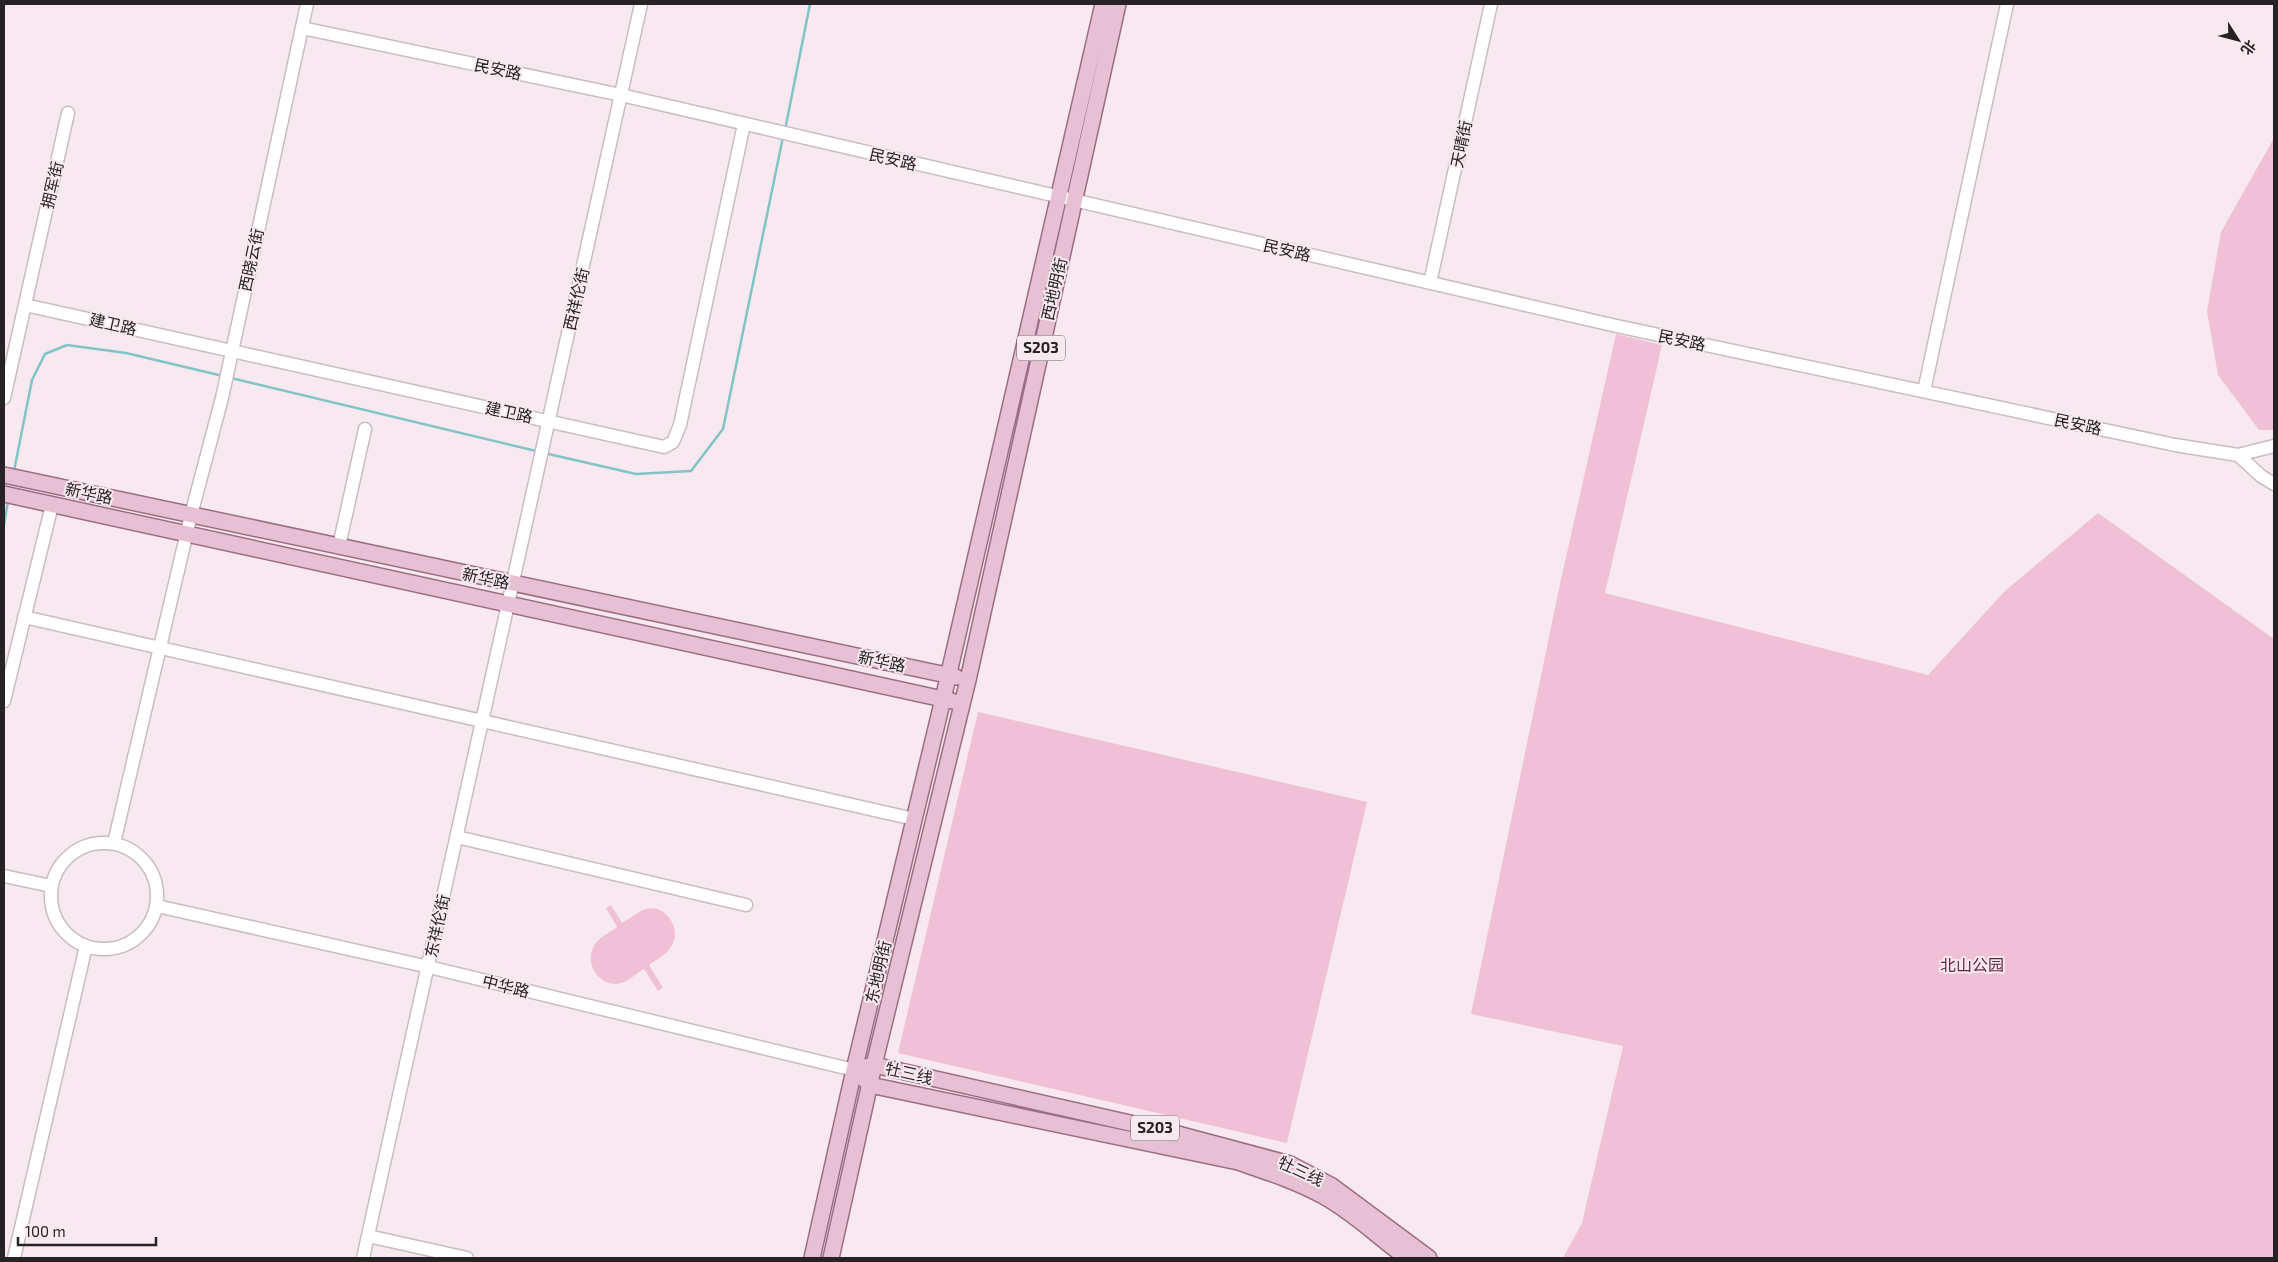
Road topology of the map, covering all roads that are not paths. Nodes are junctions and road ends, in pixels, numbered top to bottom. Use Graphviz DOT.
graph roads {
  1 [pos="307,4"];
  2 [pos="641,4"];
  3 [pos="1103,4"];
  4 [pos="1118,4"];
  5 [pos="1492,4"];
  6 [pos="2007,4"];
  7 [pos="302,28"];
  8 [pos="621,95"];
  9 [pos="68,114"];
  10 [pos="744,124"];
  11 [pos="1066,200"];
  12 [pos="1430,283"];
  13 [pos="25,305"];
  14 [pos="232,351"];
  15 [pos="1924,391"];
  16 [pos="4,398"];
  17 [pos="548,421"];
  18 [pos="365,429"];
  19 [pos="2274,446"];
  20 [pos="2238,455"];
  21 [pos="4,475"];
  22 [pos="2274,484"];
  23 [pos="4,494"];
  24 [pos="52,504"];
  25 [pos="191,515"];
  26 [pos="188,534"];
  27 [pos="339,546"];
  28 [pos="510,594"];
  29 [pos="24,617"];
  30 [pos="161,647"];
  31 [pos="946,687"];
  32 [pos="965,692"];
  33 [pos="4,702"];
  34 [pos="482,721"];
  35 [pos="914,819"];
  36 [pos="457,836"];
  37 [pos="114,843"];
  38 [pos="4,876"];
  39 [pos="51,886"];
  40 [pos="746,905"];
  41 [pos="157,906"];
  42 [pos="86,946"];
  43 [pos="429,967"];
  44 [pos="874,1065"];
  45 [pos="854,1070"];
  46 [pos="870,1085"];
  47 [pos="368,1236"];
  48 [pos="14,1258"];
  49 [pos="364,1258"];
  50 [pos="467,1258"];
  51 [pos="812,1258"];
  52 [pos="831,1258"];
  53 [pos="1407,1258"];
  54 [pos="1428,1258"];
  1 -- 7 [label="street, 西晓云街"];
  2 -- 8 [label="street, 西祥伦街"];
  3 -- 11 [label="main road, 西地明街 / S203"];
  4 -- 11 [label="main road, 西地明街 / S203"];
  5 -- 12 [label="street, 天晴街"];
  6 -- 15 [label="street"];
  7 -- 8 [label="street, 民安路"];
  7 -- 14 [label="street, 西晓云街"];
  8 -- 10 [label="street, 民安路"];
  8 -- 17 [label="street, 西祥伦街"];
  9 -- 13 [label="street, 拥军街"];
  10 -- 11 [label="street, 民安路"];
  10 -- 17 [label="street, 建卫路"];
  11 -- 12 [label="street, 民安路"];
  11 -- 31 [label="main road, 西地明街 / S203"];
  11 -- 32 [label="main road, 西地明街 / S203"];
  12 -- 15 [label="street, 民安路"];
  13 -- 14 [label="street, 建卫路"];
  13 -- 16 [label="street, 拥军街"];
  14 -- 17 [label="street, 建卫路"];
  14 -- 25 [label="street, 西晓云街"];
  15 -- 20 [label="street, 民安路"];
  17 -- 28 [label="street, 西祥伦街"];
  18 -- 27 [label="street"];
  19 -- 20 [label="street, 民安路"];
  20 -- 22 [label="street"];
  21 -- 25 [label="main road, 新华路"];
  23 -- 24 [label="main road"];
  24 -- 26 [label="main road"];
  24 -- 29 [label="street"];
  25 -- 26 [label="street, 西晓云街"];
  25 -- 27 [label="main road, 新华路"];
  26 -- 28 [label="main road"];
  26 -- 30 [label="street, 西晓云街"];
  27 -- 28 [label="main road, 新华路"];
  28 -- 31 [label="main road, 新华路"];
  28 -- 31 [label="main road"];
  28 -- 34 [label="street, 东祥伦街"];
  29 -- 30 [label="street"];
  29 -- 33 [label="street"];
  30 -- 34 [label="street"];
  30 -- 37 [label="street, 西晓云街"];
  31 -- 32 [label="main road, 新华路"];
  31 -- 32 [label="main road"];
  31 -- 35 [label="main road, 东地明街 / S203"];
  32 -- 44 [label="main road, 东地明街 / S203"];
  34 -- 35 [label="street"];
  34 -- 36 [label="street, 东祥伦街"];
  35 -- 45 [label="main road, 东地明街 / S203"];
  36 -- 40 [label="street"];
  36 -- 43 [label="street, 东祥伦街"];
  37 -- 39 [label="street"];
  37 -- 41 [label="street"];
  38 -- 39 [label="street"];
  39 -- 42 [label="street"];
  41 -- 42 [label="street"];
  41 -- 43 [label="street, 中华路"];
  42 -- 48 [label="street"];
  43 -- 45 [label="street, 中华路"];
  43 -- 47 [label="street, 东祥伦街"];
  44 -- 45 [label="main road, 牡三线 / S203"];
  44 -- 46 [label="main road, 东地明街 / S203"];
  44 -- 54 [label="main road, 牡三线 / S203"];
  45 -- 46 [label="main road, 牡三线"];
  45 -- 51 [label="main road, 东地明街"];
  46 -- 52 [label="main road, 东地明街"];
  46 -- 53 [label="main road, 牡三线 / S203"];
  47 -- 49 [label="street, 东祥伦街"];
  47 -- 50 [label="street"];
}
